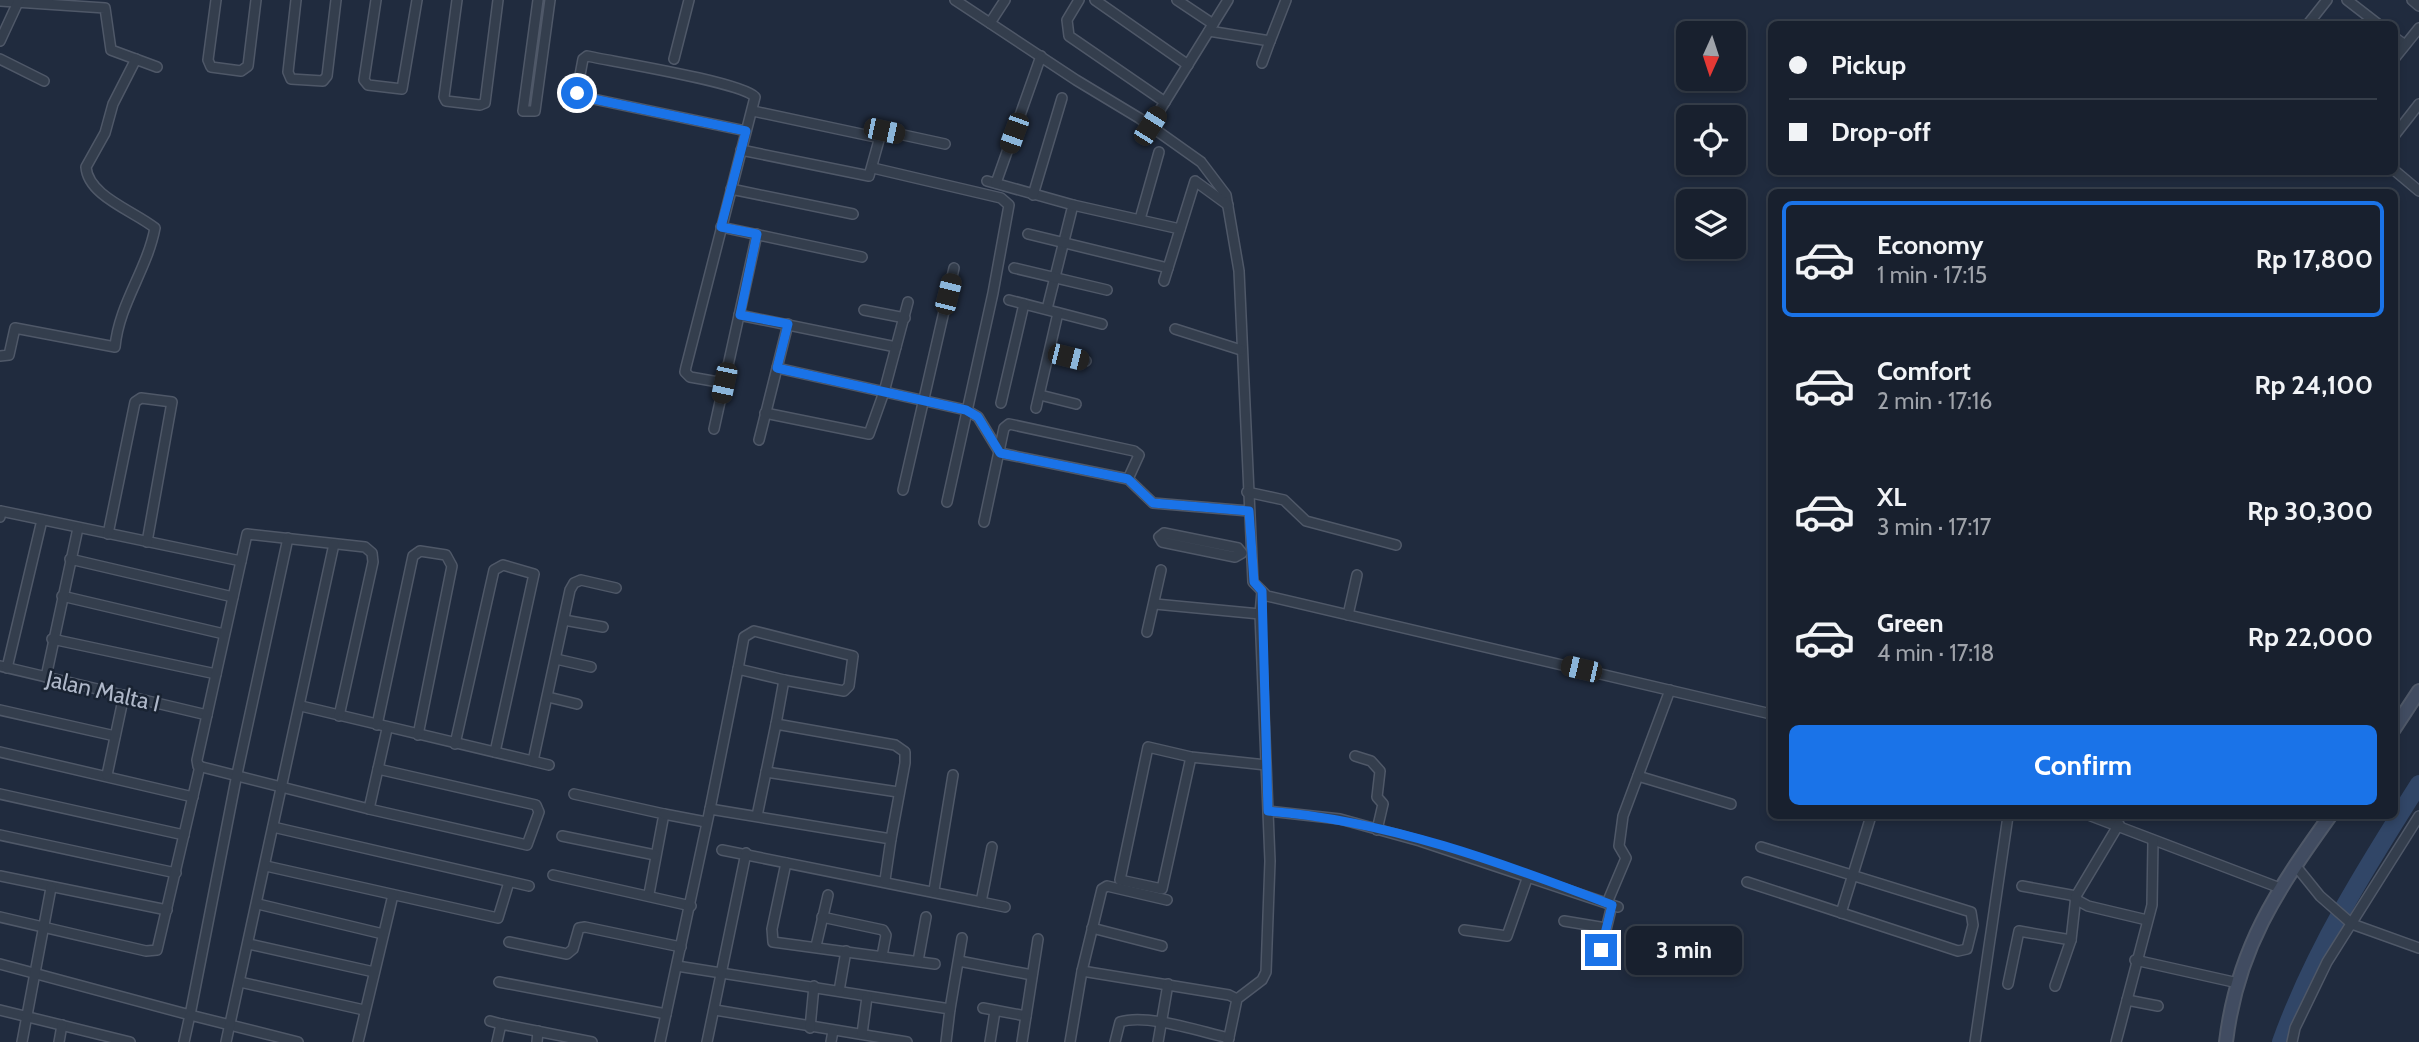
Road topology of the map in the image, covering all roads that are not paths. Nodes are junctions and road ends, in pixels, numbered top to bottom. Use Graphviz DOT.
graph roads {
  1 [pos="216,0"];
  2 [pos="257,0"];
  3 [pos="296,0"];
  4 [pos="336,0"];
  5 [pos="376,0"];
  6 [pos="417,0"];
  7 [pos="457,0"];
  8 [pos="498,0"];
  9 [pos="538,0"];
  10 [pos="550,0"];
  11 [pos="689,0"];
  12 [pos="955,0"];
  13 [pos="1005,0"];
  14 [pos="1079,0"];
  15 [pos="1095,0"];
  16 [pos="1177,0"];
  17 [pos="1228,0"];
  18 [pos="1286,0"];
  19 [pos="2327,0"];
  20 [pos="2347,0"];
  21 [pos="2412,0"];
  22 [pos="0,1"];
  23 [pos="19,2"];
  24 [pos="106,4"];
  25 [pos="2419,6"];
  26 [pos="2312,21"];
  27 [pos="2374,21"];
  28 [pos="990,23"];
  29 [pos="1211,28"];
  30 [pos="2419,28"];
  31 [pos="2398,40"];
  32 [pos="0,41"];
  33 [pos="1270,41"];
  34 [pos="2405,46"];
  35 [pos="2398,54"];
  36 [pos="1041,56"];
  37 [pos="0,59"];
  38 [pos="136,59"];
  39 [pos="674,59"];
  40 [pos="1262,63"];
  41 [pos="1188,65"];
  42 [pos="157,67"];
  43 [pos="44,81"];
  44 [pos="1062,98"];
  45 [pos="1165,102"];
  46 [pos="2419,104"];
  47 [pos="753,111"];
  48 [pos="1150,126"];
  49 [pos="746,131"];
  50 [pos="2398,131"];
  51 [pos="880,138"];
  52 [pos="945,144"];
  53 [pos="741,150"];
  54 [pos="1159,152"];
  55 [pos="873,168"];
  56 [pos="2398,173"];
  57 [pos="2418,187"];
  58 [pos="731,189"];
  59 [pos="1033,195"];
  60 [pos="1073,205"];
  61 [pos="1228,205"];
  62 [pos="853,214"];
  63 [pos="1140,219"];
  64 [pos="721,227"];
  65 [pos="1180,229"];
  66 [pos="757,234"];
  67 [pos="1028,234"];
  68 [pos="1062,243"];
  69 [pos="862,257"];
  70 [pos="954,268"];
  71 [pos="1014,268"];
  72 [pos="1168,268"];
  73 [pos="1054,280"];
  74 [pos="1164,281"];
  75 [pos="1107,290"];
  76 [pos="1009,300"];
  77 [pos="908,302"];
  78 [pos="1024,304"];
  79 [pos="1047,309"];
  80 [pos="864,310"];
  81 [pos="1058,313"];
  82 [pos="740,315"];
  83 [pos="905,318"];
  84 [pos="788,324"];
  85 [pos="1102,324"];
  86 [pos="1175,328"];
  87 [pos="896,347"];
  88 [pos="1241,350"];
  89 [pos="1050,353"];
  90 [pos="0,356"];
  91 [pos="1086,361"];
  92 [pos="777,368"];
  93 [pos="724,383"];
  94 [pos="884,393"];
  95 [pos="1040,395"];
  96 [pos="922,400"];
  97 [pos="1001,403"];
  98 [pos="1076,404"];
  99 [pos="1036,408"];
  100 [pos="966,410"];
  101 [pos="765,413"];
  102 [pos="714,429"];
  103 [pos="758,440"];
  104 [pos="1000,453"];
  105 [pos="1128,479"];
  106 [pos="903,490"];
  107 [pos="1247,492"];
  108 [pos="947,502"];
  109 [pos="1249,511"];
  110 [pos="0,513"];
  111 [pos="42,520"];
  112 [pos="985,522"];
  113 [pos="78,528"];
  114 [pos="108,534"];
  115 [pos="288,538"];
  116 [pos="147,542"];
  117 [pos="334,544"];
  118 [pos="1396,545"];
  119 [pos="1247,554"];
  120 [pos="70,559"];
  121 [pos="241,561"];
  122 [pos="1161,570"];
  123 [pos="1357,575"];
  124 [pos="615,588"];
  125 [pos="1262,591"];
  126 [pos="62,596"];
  127 [pos="233,597"];
  128 [pos="1155,604"];
  129 [pos="1260,614"];
  130 [pos="1348,615"];
  131 [pos="564,620"];
  132 [pos="603,627"];
  133 [pos="1147,632"];
  134 [pos="225,634"];
  135 [pos="52,639"];
  136 [pos="555,659"];
  137 [pos="3,667"];
  138 [pos="591,667"];
  139 [pos="738,669"];
  140 [pos="216,674"];
  141 [pos="46,677"];
  142 [pos="784,680"];
  143 [pos="1670,690"];
  144 [pos="2419,691"];
  145 [pos="124,695"];
  146 [pos="548,697"];
  147 [pos="577,704"];
  148 [pos="301,706"];
  149 [pos="0,710"];
  150 [pos="1768,713"];
  151 [pos="207,715"];
  152 [pos="340,716"];
  153 [pos="2398,723"];
  154 [pos="776,724"];
  155 [pos="377,725"];
  156 [pos="387,729"];
  157 [pos="418,735"];
  158 [pos="115,736"];
  159 [pos="455,744"];
  160 [pos="0,752"];
  161 [pos="495,752"];
  162 [pos="1356,756"];
  163 [pos="1191,757"];
  164 [pos="533,761"];
  165 [pos="549,765"];
  166 [pos="1266,765"];
  167 [pos="200,766"];
  168 [pos="378,769"];
  169 [pos="766,772"];
  170 [pos="237,774"];
  171 [pos="107,775"];
  172 [pos="953,775"];
  173 [pos="1639,776"];
  174 [pos="281,785"];
  175 [pos="898,792"];
  176 [pos="0,794"];
  177 [pos="574,794"];
  178 [pos="193,797"];
  179 [pos="1731,804"];
  180 [pos="369,809"];
  181 [pos="710,809"];
  182 [pos="1268,811"];
  183 [pos="664,814"];
  184 [pos="757,816"];
  185 [pos="2419,816"];
  186 [pos="1870,819"];
  187 [pos="2008,819"];
  188 [pos="2102,819"];
  189 [pos="2328,819"];
  190 [pos="706,821"];
  191 [pos="2119,824"];
  192 [pos="273,828"];
  193 [pos="1377,830"];
  194 [pos="0,835"];
  195 [pos="184,835"];
  196 [pos="562,836"];
  197 [pos="891,839"];
  198 [pos="2153,841"];
  199 [pos="992,847"];
  200 [pos="1761,847"];
  201 [pos="723,849"];
  202 [pos="746,853"];
  203 [pos="655,855"];
  204 [pos="786,863"];
  205 [pos="2295,865"];
  206 [pos="266,866"];
  207 [pos="176,873"];
  208 [pos="1854,874"];
  209 [pos="553,875"];
  210 [pos="0,876"];
  211 [pos="1528,876"];
  212 [pos="885,880"];
  213 [pos="1747,882"];
  214 [pos="509,883"];
  215 [pos="529,886"];
  216 [pos="2022,886"];
  217 [pos="51,888"];
  218 [pos="2280,888"];
  219 [pos="934,890"];
  220 [pos="649,894"];
  221 [pos="393,895"];
  222 [pos="828,895"];
  223 [pos="2076,897"];
  224 [pos="1167,900"];
  225 [pos="981,902"];
  226 [pos="258,904"];
  227 [pos="691,905"];
  228 [pos="1612,905"];
  229 [pos="1004,907"];
  230 [pos="167,910"];
  231 [pos="1841,913"];
  232 [pos="0,917"];
  233 [pos="926,917"];
  234 [pos="822,918"];
  235 [pos="2147,920"];
  236 [pos="1564,921"];
  237 [pos="2349,921"];
  238 [pos="43,928"];
  239 [pos="1092,928"];
  240 [pos="1606,928"];
  241 [pos="1464,930"];
  242 [pos="383,934"];
  243 [pos="962,937"];
  244 [pos="1038,939"];
  245 [pos="2071,940"];
  246 [pos="509,942"];
  247 [pos="249,944"];
  248 [pos="816,946"];
  249 [pos="1162,946"];
  250 [pos="681,947"];
  251 [pos="2419,948"];
  252 [pos="1601,950"];
  253 [pos="846,951"];
  254 [pos="882,956"];
  255 [pos="2135,960"];
  256 [pos="918,961"];
  257 [pos="959,961"];
  258 [pos="0,964"];
  259 [pos="934,964"];
  260 [pos="677,967"];
  261 [pos="1082,971"];
  262 [pos="34,972"];
  263 [pos="373,972"];
  264 [pos="723,972"];
  265 [pos="1032,975"];
  266 [pos="240,982"];
  267 [pos="499,982"];
  268 [pos="2238,982"];
  269 [pos="1168,984"];
  270 [pos="2008,984"];
  271 [pos="814,986"];
  272 [pos="2055,986"];
  273 [pos="839,991"];
  274 [pos="867,997"];
  275 [pos="1237,999"];
  276 [pos="2127,1000"];
  277 [pos="2158,1006"];
  278 [pos="983,1008"];
  279 [pos="950,1009"];
  280 [pos="0,1010"];
  281 [pos="364,1010"];
  282 [pos="715,1010"];
  283 [pos="995,1011"];
  284 [pos="666,1014"];
  285 [pos="190,1015"];
  286 [pos="1026,1016"];
  287 [pos="27,1017"];
  288 [pos="490,1021"];
  289 [pos="1161,1023"];
  290 [pos="501,1024"];
  291 [pos="230,1025"];
  292 [pos="62,1026"];
  293 [pos="810,1028"];
  294 [pos="538,1031"];
  295 [pos="833,1031"];
  296 [pos="862,1034"];
  297 [pos="267,1038"];
  298 [pos="103,1039"];
  299 [pos="1228,1040"];
  300 [pos="22,1042"];
  301 [pos="59,1042"];
  302 [pos="130,1042"];
  303 [pos="184,1042"];
  304 [pos="226,1042"];
  305 [pos="298,1042"];
  306 [pos="358,1042"];
  307 [pos="496,1042"];
  308 [pos="537,1042"];
  309 [pos="592,1042"];
  310 [pos="660,1042"];
  311 [pos="707,1042"];
  312 [pos="831,1042"];
  313 [pos="908,1042"];
  314 [pos="946,1042"];
  315 [pos="990,1042"];
  316 [pos="1024,1042"];
  317 [pos="1070,1042"];
  318 [pos="1115,1042"];
  319 [pos="1158,1042"];
  320 [pos="1975,1042"];
  321 [pos="2116,1042"];
  322 [pos="2226,1042"];
  323 [pos="2292,1042"];
  1 -- 2 [label="street"];
  3 -- 4 [label="street"];
  5 -- 6 [label="street"];
  7 -- 8 [label="street"];
  9 -- 10 [label="street"];
  11 -- 39 [label="street"];
  12 -- 28 [label="street"];
  13 -- 28 [label="street"];
  14 -- 45 [label="street"];
  15 -- 41 [label="street"];
  16 -- 29 [label="street"];
  17 -- 29 [label="street"];
  18 -- 33 [label="street"];
  19 -- 26 [label="street"];
  20 -- 27 [label="street"];
  21 -- 25 [label="street"];
  22 -- 23 [label="street"];
  23 -- 24 [label="street"];
  23 -- 32 [label="street"];
  24 -- 38 [label="street"];
  28 -- 36 [label="street"];
  29 -- 33 [label="street"];
  29 -- 41 [label="street"];
  30 -- 34 [label="street"];
  31 -- 34 [label="street"];
  33 -- 40 [label="street"];
  34 -- 35 [label="street"];
  36 -- 48 [label="street"];
  36 -- 59 [label="street"];
  37 -- 43 [label="street"];
  38 -- 42 [label="street"];
  38 -- 90 [label="street"];
  41 -- 45 [label="street"];
  44 -- 59 [label="street"];
  45 -- 48 [label="street"];
  46 -- 50 [label="street"];
  47 -- 49 [label="street"];
  47 -- 49 [label="street"];
  47 -- 51 [label="street"];
  48 -- 61 [label="street"];
  49 -- 53 [label="street"];
  51 -- 52 [label="street"];
  51 -- 55 [label="street"];
  53 -- 55 [label="street"];
  53 -- 58 [label="street"];
  54 -- 63 [label="street"];
  55 -- 100 [label="street"];
  56 -- 57 [label="street"];
  58 -- 62 [label="street"];
  58 -- 64 [label="street"];
  59 -- 60 [label="street"];
  60 -- 63 [label="street"];
  60 -- 68 [label="street"];
  61 -- 65 [label="street"];
  61 -- 88 [label="street"];
  63 -- 65 [label="street"];
  64 -- 66 [label="street"];
  64 -- 93 [label="street"];
  65 -- 72 [label="street"];
  66 -- 69 [label="street"];
  66 -- 82 [label="street"];
  67 -- 68 [label="street"];
  68 -- 72 [label="street"];
  68 -- 73 [label="street"];
  70 -- 96 [label="street"];
  71 -- 73 [label="street"];
  72 -- 74 [label="street"];
  73 -- 75 [label="street"];
  73 -- 79 [label="street"];
  76 -- 78 [label="street"];
  77 -- 83 [label="street"];
  78 -- 79 [label="street"];
  78 -- 97 [label="street"];
  79 -- 81 [label="street"];
  80 -- 83 [label="street"];
  81 -- 85 [label="street"];
  81 -- 89 [label="street"];
  82 -- 84 [label="street"];
  82 -- 93 [label="street"];
  83 -- 87 [label="street"];
  84 -- 87 [label="street"];
  84 -- 92 [label="street"];
  86 -- 88 [label="street"];
  87 -- 94 [label="street"];
  88 -- 107 [label="street"];
  89 -- 91 [label="street"];
  89 -- 95 [label="street"];
  92 -- 94 [label="street"];
  92 -- 101 [label="street"];
  93 -- 102 [label="street"];
  94 -- 96 [label="street"];
  94 -- 101 [label="street"];
  95 -- 98 [label="street"];
  95 -- 99 [label="street"];
  96 -- 100 [label="street"];
  96 -- 106 [label="street"];
  100 -- 104 [label="street"];
  100 -- 108 [label="street"];
  101 -- 103 [label="street"];
  104 -- 105 [label="street"];
  104 -- 105 [label="street"];
  104 -- 112 [label="street"];
  105 -- 109 [label="street"];
  107 -- 109 [label="street"];
  107 -- 118 [label="street"];
  109 -- 119 [label="street"];
  110 -- 111 [label="street"];
  111 -- 113 [label="street"];
  111 -- 137 [label="street"];
  113 -- 114 [label="street"];
  113 -- 120 [label="street"];
  114 -- 116 [label="street"];
  114 -- 116 [label="street"];
  115 -- 117 [label="street"];
  115 -- 121 [label="street"];
  115 -- 170 [label="street"];
  116 -- 121 [label="street"];
  117 -- 148 [label="street"];
  117 -- 152 [label="street"];
  119 -- 119 [label="street"];
  119 -- 125 [label="street"];
  120 -- 126 [label="street"];
  120 -- 127 [label="street"];
  121 -- 127 [label="street"];
  122 -- 128 [label="street"];
  123 -- 130 [label="street"];
  124 -- 131 [label="street"];
  125 -- 129 [label="street"];
  125 -- 130 [label="street"];
  126 -- 134 [label="street"];
  126 -- 135 [label="street"];
  127 -- 134 [label="street"];
  128 -- 129 [label="street"];
  128 -- 133 [label="street"];
  129 -- 166 [label="street"];
  130 -- 143 [label="street"];
  131 -- 132 [label="street"];
  131 -- 136 [label="street"];
  134 -- 140 [label="street"];
  135 -- 140 [label="street"];
  135 -- 141 [label="street"];
  136 -- 138 [label="street"];
  136 -- 146 [label="street"];
  137 -- 141 [label="street, Jalan Malta I"];
  139 -- 142 [label="street"];
  139 -- 142 [label="street"];
  139 -- 181 [label="street"];
  140 -- 151 [label="street"];
  141 -- 145 [label="street, Jalan Malta I"];
  142 -- 154 [label="street"];
  143 -- 150 [label="street"];
  143 -- 173 [label="street"];
  144 -- 153 [label="main road"];
  145 -- 151 [label="street, Jalan Malta I"];
  145 -- 158 [label="street"];
  146 -- 147 [label="street"];
  146 -- 164 [label="street"];
  148 -- 152 [label="street"];
  148 -- 174 [label="street"];
  149 -- 158 [label="street"];
  151 -- 167 [label="street"];
  152 -- 155 [label="street"];
  154 -- 169 [label="street"];
  154 -- 175 [label="street"];
  155 -- 156 [label="street"];
  155 -- 157 [label="street"];
  156 -- 157 [label="street"];
  156 -- 168 [label="street"];
  157 -- 159 [label="street"];
  158 -- 171 [label="street"];
  159 -- 161 [label="street"];
  159 -- 161 [label="street"];
  160 -- 171 [label="street"];
  161 -- 164 [label="street"];
  162 -- 193 [label="street"];
  163 -- 163 [label="street"];
  163 -- 166 [label="street"];
  164 -- 165 [label="street"];
  166 -- 182 [label="street"];
  167 -- 170 [label="street"];
  167 -- 178 [label="street"];
  168 -- 180 [label="street"];
  168 -- 180 [label="street"];
  169 -- 175 [label="street"];
  169 -- 184 [label="street"];
  170 -- 174 [label="street"];
  170 -- 285 [label="street"];
  171 -- 178 [label="street"];
  172 -- 219 [label="street"];
  173 -- 179 [label="street"];
  173 -- 228 [label="street"];
  174 -- 180 [label="street"];
  174 -- 192 [label="street"];
  175 -- 197 [label="street"];
  176 -- 195 [label="street"];
  177 -- 183 [label="street"];
  178 -- 195 [label="street"];
  181 -- 184 [label="street"];
  181 -- 190 [label="street"];
  182 -- 193 [label="street"];
  182 -- 275 [label="street"];
  183 -- 190 [label="street"];
  183 -- 203 [label="street"];
  184 -- 197 [label="street"];
  185 -- 237 [label="street"];
  186 -- 208 [label="street"];
  187 -- 320 [label="street"];
  188 -- 191 [label="street"];
  189 -- 205 [label="main road"];
  190 -- 227 [label="street"];
  191 -- 198 [label="street"];
  191 -- 223 [label="street"];
  192 -- 206 [label="street"];
  192 -- 214 [label="street"];
  193 -- 211 [label="street"];
  194 -- 207 [label="street"];
  195 -- 207 [label="street"];
  196 -- 203 [label="street"];
  197 -- 212 [label="street"];
  198 -- 218 [label="street"];
  198 -- 235 [label="street"];
  199 -- 225 [label="street"];
  200 -- 208 [label="street"];
  201 -- 202 [label="street"];
  202 -- 204 [label="street"];
  202 -- 264 [label="street"];
  203 -- 220 [label="street"];
  204 -- 212 [label="street"];
  204 -- 248 [label="street"];
  205 -- 218 [label="main road"];
  205 -- 237 [label="street"];
  206 -- 221 [label="street"];
  206 -- 226 [label="street"];
  207 -- 230 [label="street"];
  208 -- 231 [label="street"];
  208 -- 231 [label="street"];
  209 -- 220 [label="street"];
  210 -- 217 [label="street"];
  211 -- 228 [label="street"];
  211 -- 241 [label="street"];
  212 -- 219 [label="street"];
  213 -- 231 [label="street"];
  214 -- 215 [label="street"];
  214 -- 221 [label="street"];
  216 -- 223 [label="street"];
  217 -- 230 [label="street"];
  217 -- 238 [label="street"];
  218 -- 268 [label="main road"];
  219 -- 225 [label="street"];
  220 -- 227 [label="street"];
  221 -- 242 [label="street"];
  222 -- 234 [label="street"];
  223 -- 235 [label="street"];
  223 -- 245 [label="street"];
  224 -- 239 [label="street"];
  225 -- 229 [label="street"];
  226 -- 242 [label="street"];
  226 -- 247 [label="street"];
  227 -- 250 [label="street"];
  228 -- 240 [label="street"];
  230 -- 238 [label="street"];
  232 -- 238 [label="street"];
  233 -- 256 [label="street"];
  234 -- 248 [label="street"];
  234 -- 254 [label="street"];
  235 -- 255 [label="street"];
  236 -- 240 [label="street"];
  237 -- 251 [label="street"];
  237 -- 323 [label="street"];
  238 -- 262 [label="street"];
  239 -- 249 [label="street"];
  239 -- 261 [label="street"];
  240 -- 252 [label="street"];
  242 -- 263 [label="street"];
  243 -- 257 [label="street"];
  244 -- 265 [label="street"];
  245 -- 270 [label="street"];
  245 -- 272 [label="street"];
  246 -- 250 [label="street"];
  247 -- 263 [label="street"];
  247 -- 266 [label="street"];
  248 -- 253 [label="street"];
  250 -- 260 [label="street"];
  253 -- 254 [label="street"];
  253 -- 273 [label="street"];
  254 -- 256 [label="street"];
  255 -- 268 [label="street"];
  255 -- 276 [label="street"];
  256 -- 259 [label="street"];
  257 -- 265 [label="street"];
  257 -- 279 [label="street"];
  258 -- 262 [label="street"];
  260 -- 264 [label="street"];
  260 -- 284 [label="street"];
  261 -- 269 [label="street"];
  261 -- 317 [label="street"];
  262 -- 285 [label="street"];
  262 -- 287 [label="street"];
  263 -- 281 [label="street"];
  264 -- 271 [label="street"];
  264 -- 282 [label="street"];
  265 -- 286 [label="street"];
  266 -- 281 [label="street"];
  266 -- 291 [label="street"];
  267 -- 284 [label="street"];
  268 -- 322 [label="main road"];
  269 -- 275 [label="street"];
  269 -- 289 [label="street"];
  271 -- 273 [label="street"];
  271 -- 293 [label="street"];
  273 -- 274 [label="street"];
  274 -- 279 [label="street"];
  274 -- 296 [label="street"];
  275 -- 299 [label="street"];
  276 -- 277 [label="street"];
  276 -- 321 [label="street"];
  278 -- 283 [label="street"];
  279 -- 314 [label="street"];
  280 -- 287 [label="street"];
  281 -- 306 [label="street"];
  282 -- 293 [label="street"];
  282 -- 311 [label="street"];
  283 -- 286 [label="street"];
  283 -- 315 [label="street"];
  284 -- 310 [label="street"];
  285 -- 291 [label="street"];
  285 -- 303 [label="street"];
  286 -- 316 [label="street"];
  287 -- 292 [label="street"];
  287 -- 300 [label="street"];
  288 -- 290 [label="street"];
  289 -- 299 [label="street"];
  289 -- 318 [label="street"];
  289 -- 319 [label="street"];
  290 -- 294 [label="street"];
  290 -- 307 [label="street"];
  291 -- 297 [label="street"];
  291 -- 304 [label="street"];
  292 -- 298 [label="street"];
  292 -- 301 [label="street"];
  293 -- 295 [label="street"];
  294 -- 308 [label="street"];
  294 -- 309 [label="street"];
  295 -- 296 [label="street"];
  295 -- 312 [label="street"];
  296 -- 313 [label="street"];
  297 -- 305 [label="street"];
  298 -- 302 [label="street"];
}
